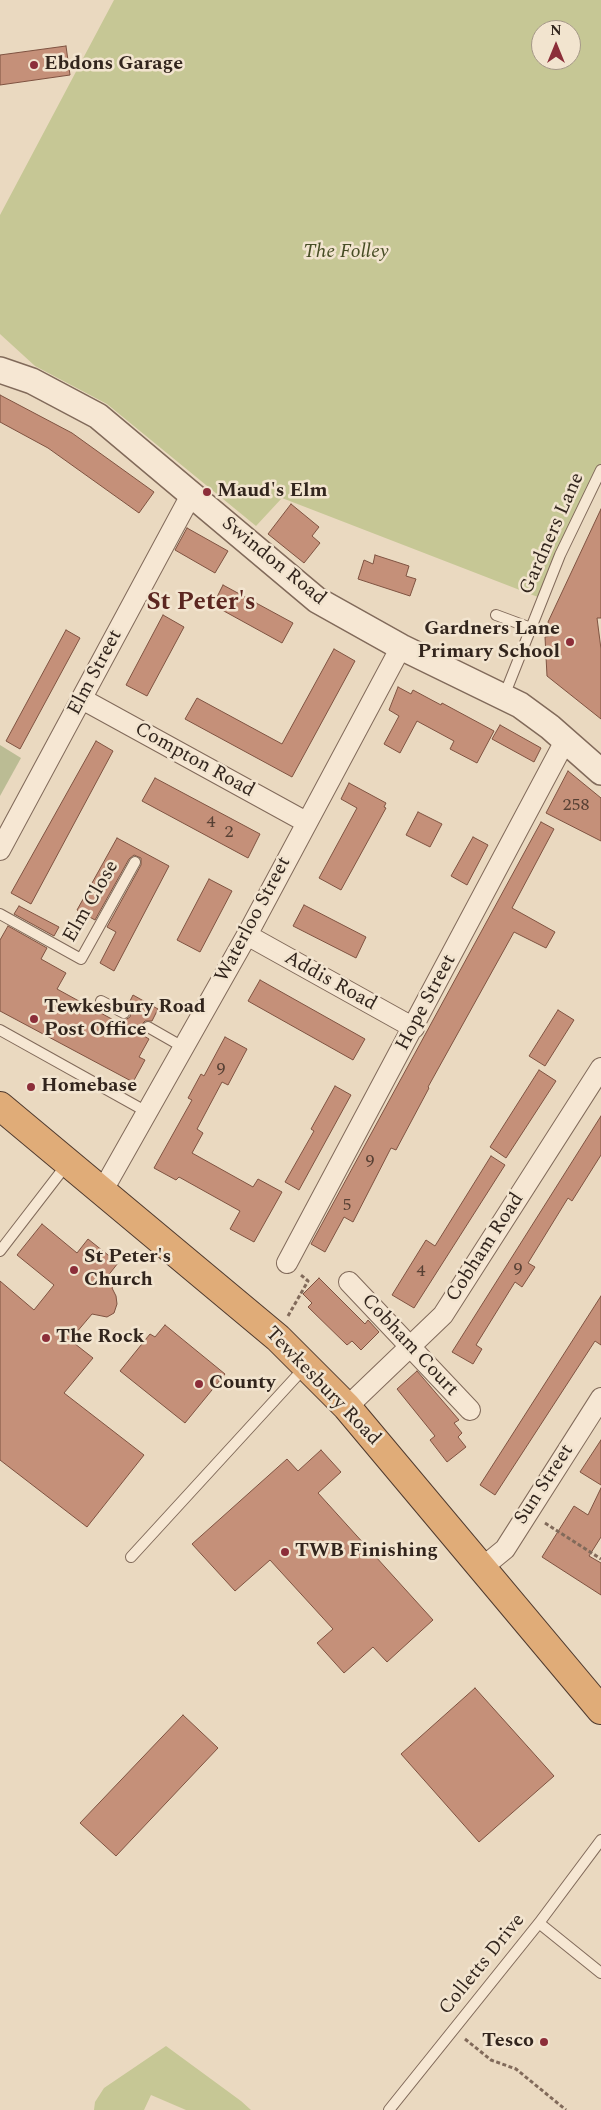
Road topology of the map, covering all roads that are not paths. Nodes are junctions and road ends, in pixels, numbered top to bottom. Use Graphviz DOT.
graph roads {
  1 [pos="0,357"];
  2 [pos="0,370"];
  3 [pos="32,381"];
  4 [pos="601,470"];
  5 [pos="191,495"];
  6 [pos="496,615"];
  7 [pos="531,628"];
  8 [pos="401,647"];
  9 [pos="504,696"];
  10 [pos="82,700"];
  11 [pos="565,741"];
  12 [pos="601,772"];
  13 [pos="306,822"];
  14 [pos="0,850"];
  15 [pos="136,862"];
  16 [pos="0,914"];
  17 [pos="247,935"];
  18 [pos="101,1001"];
  19 [pos="124,1013"];
  20 [pos="148,1028"];
  21 [pos="414,1028"];
  22 [pos="0,1030"];
  23 [pos="183,1047"];
  24 [pos="601,1068"];
  25 [pos="0,1106"];
  26 [pos="147,1112"];
  27 [pos="68,1164"];
  28 [pos="103,1190"];
  29 [pos="0,1251"];
  30 [pos="287,1263"];
  31 [pos="349,1282"];
  32 [pos="409,1346"];
  33 [pos="306,1366"];
  34 [pos="601,1398"];
  35 [pos="347,1407"];
  36 [pos="470,1410"];
  37 [pos="131,1557"];
  38 [pos="483,1567"];
  39 [pos="601,1710"];
  40 [pos="601,1840"];
  41 [pos="539,1923"];
  42 [pos="601,1973"];
  43 [pos="389,2110"];
  1 -- 3 [label="street, Swindon Road"];
  2 -- 3 [label="street, Swindon Road"];
  3 -- 5 [label="street, Swindon Road"];
  4 -- 7 [label="lane, Gardners Lane"];
  5 -- 8 [label="street, Swindon Road"];
  5 -- 10 [label="street, Elm Street"];
  6 -- 7 [label="lane"];
  7 -- 9 [label="lane, Gardners Lane"];
  8 -- 9 [label="street, Swindon Road"];
  8 -- 13 [label="street, Waterloo Street"];
  9 -- 11 [label="street, Swindon Road"];
  10 -- 13 [label="street, Compton Road"];
  10 -- 14 [label="street, Elm Street"];
  11 -- 12 [label="street, Swindon Road"];
  11 -- 21 [label="street, Hope Street"];
  13 -- 17 [label="street, Waterloo Street"];
  15 -- 16 [label="lane, Elm Close"];
  17 -- 21 [label="street, Addis Road"];
  17 -- 23 [label="street, Waterloo Street"];
  18 -- 19 [label="lane"];
  20 -- 23 [label="lane"];
  21 -- 30 [label="street, Hope Street"];
  22 -- 26 [label="lane"];
  23 -- 26 [label="street, Waterloo Street"];
  24 -- 32 [label="street, Cobham Road"];
  25 -- 27 [label="highway, Tewkesbury Road"];
  26 -- 28 [label="street, Waterloo Street"];
  27 -- 28 [label="highway, Tewkesbury Road"];
  27 -- 29 [label="lane"];
  28 -- 33 [label="highway, Tewkesbury Road"];
  31 -- 32 [label="street, Cobham Court"];
  32 -- 35 [label="street, Cobham Road"];
  32 -- 36 [label="street, Cobham Court"];
  33 -- 35 [label="highway, Tewkesbury Road"];
  33 -- 37 [label="lane"];
  34 -- 38 [label="street, Sun Street"];
  35 -- 38 [label="highway, Tewkesbury Road"];
  38 -- 39 [label="highway, Tewkesbury Road"];
  40 -- 41 [label="lane, Colletts Drive"];
  41 -- 42 [label="lane"];
  41 -- 43 [label="lane, Colletts Drive"];
}
